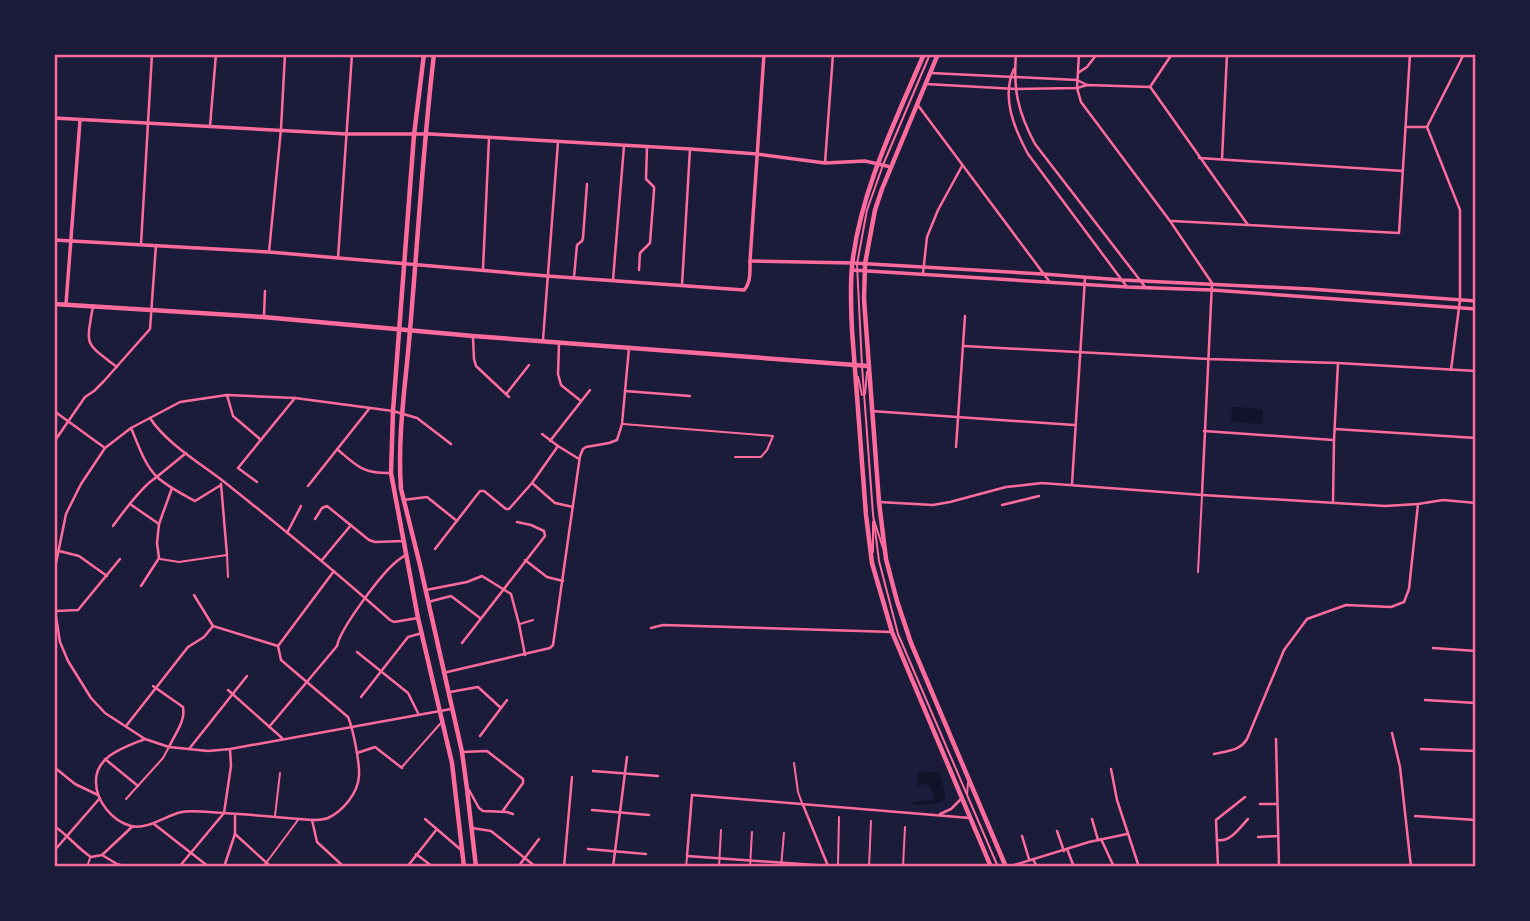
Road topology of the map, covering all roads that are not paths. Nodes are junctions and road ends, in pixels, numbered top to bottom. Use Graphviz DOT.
graph roads {
  1 [pos="152,54"];
  2 [pos="216,54"];
  3 [pos="285,54"];
  4 [pos="352,54"];
  5 [pos="424,54"];
  6 [pos="434,54"];
  7 [pos="764,54"];
  8 [pos="832,54"];
  9 [pos="924,54"];
  10 [pos="930,54"];
  11 [pos="938,54"];
  12 [pos="1016,54"];
  13 [pos="1079,54"];
  14 [pos="1097,54"];
  15 [pos="1172,54"];
  16 [pos="1227,54"];
  17 [pos="1410,54"];
  18 [pos="1464,54"];
  19 [pos="1014,68"];
  20 [pos="930,73"];
  21 [pos="1078,73"];
  22 [pos="1010,77"];
  23 [pos="1016,77"];
  24 [pos="1077,80"];
  25 [pos="926,84"];
  26 [pos="1087,85"];
  27 [pos="1150,87"];
  28 [pos="1009,88"];
  29 [pos="1077,88"];
  30 [pos="1016,89"];
  31 [pos="917,104"];
  32 [pos="54,118"];
  33 [pos="80,120"];
  34 [pos="147,122"];
  35 [pos="210,126"];
  36 [pos="1406,127"];
  37 [pos="1427,127"];
  38 [pos="281,129"];
  39 [pos="347,134"];
  40 [pos="425,134"];
  41 [pos="414,135"];
  42 [pos="489,138"];
  43 [pos="558,142"];
  44 [pos="624,146"];
  45 [pos="647,147"];
  46 [pos="690,149"];
  47 [pos="758,154"];
  48 [pos="1199,158"];
  49 [pos="1222,159"];
  50 [pos="825,163"];
  51 [pos="881,164"];
  52 [pos="962,166"];
  53 [pos="891,167"];
  54 [pos="1403,171"];
  55 [pos="587,184"];
  56 [pos="409,200"];
  57 [pos="420,201"];
  58 [pos="1170,221"];
  59 [pos="1248,225"];
  60 [pos="54,240"];
  61 [pos="72,241"];
  62 [pos="141,244"];
  63 [pos="156,245"];
  64 [pos="268,252"];
  65 [pos="338,258"];
  66 [pos="750,261"];
  67 [pos="855,263"];
  68 [pos="405,264"];
  69 [pos="415,265"];
  70 [pos="864,267"];
  71 [pos="923,268"];
  72 [pos="483,269"];
  73 [pos="639,270"];
  74 [pos="854,270"];
  75 [pos="923,274"];
  76 [pos="1043,274"];
  77 [pos="547,276"];
  78 [pos="1085,276"];
  79 [pos="574,278"];
  80 [pos="613,280"];
  81 [pos="1122,280"];
  82 [pos="1139,280"];
  83 [pos="1050,282"];
  84 [pos="1212,283"];
  85 [pos="1085,284"];
  86 [pos="682,285"];
  87 [pos="1127,287"];
  88 [pos="1146,288"];
  89 [pos="265,290"];
  90 [pos="1212,290"];
  91 [pos="1460,300"];
  92 [pos="1476,301"];
  93 [pos="54,304"];
  94 [pos="66,304"];
  95 [pos="93,306"];
  96 [pos="1459,309"];
  97 [pos="1476,309"];
  98 [pos="151,310"];
  99 [pos="965,316"];
  100 [pos="263,317"];
  101 [pos="400,329"];
  102 [pos="410,330"];
  103 [pos="473,336"];
  104 [pos="542,340"];
  105 [pos="559,341"];
  106 [pos="964,346"];
  107 [pos="629,347"];
  108 [pos="1081,353"];
  109 [pos="1208,359"];
  110 [pos="1338,363"];
  111 [pos="528,365"];
  112 [pos="855,366"];
  113 [pos="865,366"];
  114 [pos="117,367"];
  115 [pos="1451,370"];
  116 [pos="1476,371"];
  117 [pos="590,390"];
  118 [pos="625,391"];
  119 [pos="227,395"];
  120 [pos="690,396"];
  121 [pos="295,398"];
  122 [pos="581,401"];
  123 [pos="864,402"];
  124 [pos="370,408"];
  125 [pos="54,411"];
  126 [pos="393,411"];
  127 [pos="872,411"];
  128 [pos="402,413"];
  129 [pos="149,417"];
  130 [pos="958,417"];
  131 [pos="68,420"];
  132 [pos="622,424"];
  133 [pos="1076,425"];
  134 [pos="131,428"];
  135 [pos="1335,429"];
  136 [pos="1204,431"];
  137 [pos="542,434"];
  138 [pos="1476,438"];
  139 [pos="261,440"];
  140 [pos="1334,440"];
  141 [pos="550,441"];
  142 [pos="54,442"];
  143 [pos="451,444"];
  144 [pos="558,446"];
  145 [pos="956,447"];
  146 [pos="105,448"];
  147 [pos="337,449"];
  148 [pos="186,453"];
  149 [pos="735,457"];
  150 [pos="579,458"];
  151 [pos="391,473"];
  152 [pos="158,478"];
  153 [pos="257,482"];
  154 [pos="222,483"];
  155 [pos="532,483"];
  156 [pos="1072,484"];
  157 [pos="308,486"];
  158 [pos="172,488"];
  159 [pos="1202,495"];
  160 [pos="1039,496"];
  161 [pos="403,500"];
  162 [pos="879,502"];
  163 [pos="1333,503"];
  164 [pos="1476,503"];
  165 [pos="130,504"];
  166 [pos="1418,504"];
  167 [pos="1002,505"];
  168 [pos="301,506"];
  169 [pos="573,507"];
  170 [pos="873,514"];
  171 [pos="315,519"];
  172 [pos="457,521"];
  173 [pos="517,522"];
  174 [pos="159,524"];
  175 [pos="113,526"];
  176 [pos="351,526"];
  177 [pos="287,533"];
  178 [pos="404,541"];
  179 [pos="435,549"];
  180 [pos="59,551"];
  181 [pos="227,555"];
  182 [pos="406,555"];
  183 [pos="159,558"];
  184 [pos="120,559"];
  185 [pos="886,559"];
  186 [pos="525,560"];
  187 [pos="321,561"];
  188 [pos="873,563"];
  189 [pos="334,572"];
  190 [pos="1198,572"];
  191 [pos="54,573"];
  192 [pos="422,575"];
  193 [pos="107,576"];
  194 [pos="228,577"];
  195 [pos="410,578"];
  196 [pos="564,582"];
  197 [pos="141,586"];
  198 [pos="425,590"];
  199 [pos="502,590"];
  200 [pos="194,595"];
  201 [pos="414,596"];
  202 [pos="365,598"];
  203 [pos="428,601"];
  204 [pos="54,604"];
  205 [pos="55,611"];
  206 [pos="418,618"];
  207 [pos="480,618"];
  208 [pos="533,620"];
  209 [pos="519,624"];
  210 [pos="213,626"];
  211 [pos="651,628"];
  212 [pos="892,632"];
  213 [pos="422,633"];
  214 [pos="462,643"];
  215 [pos="278,646"];
  216 [pos="1433,648"];
  217 [pos="1476,651"];
  218 [pos="357,652"];
  219 [pos="525,655"];
  220 [pos="380,672"];
  221 [pos="443,673"];
  222 [pos="247,676"];
  223 [pos="308,681"];
  224 [pos="155,687"];
  225 [pos="228,690"];
  226 [pos="447,692"];
  227 [pos="233,694"];
  228 [pos="361,698"];
  229 [pos="507,700"];
  230 [pos="1425,700"];
  231 [pos="1476,703"];
  232 [pos="501,708"];
  233 [pos="451,709"];
  234 [pos="439,710"];
  235 [pos="419,714"];
  236 [pos="442,722"];
  237 [pos="352,726"];
  238 [pos="125,727"];
  239 [pos="269,727"];
  240 [pos="1391,733"];
  241 [pos="480,737"];
  242 [pos="282,738"];
  243 [pos="145,739"];
  244 [pos="1276,739"];
  245 [pos="169,747"];
  246 [pos="189,748"];
  247 [pos="230,749"];
  248 [pos="1421,749"];
  249 [pos="1476,751"];
  250 [pos="461,752"];
  251 [pos="356,753"];
  252 [pos="1214,754"];
  253 [pos="627,757"];
  254 [pos="105,759"];
  255 [pos="794,763"];
  256 [pos="54,767"];
  257 [pos="402,768"];
  258 [pos="1111,769"];
  259 [pos="593,771"];
  260 [pos="280,773"];
  261 [pos="625,774"];
  262 [pos="658,776"];
  263 [pos="572,777"];
  264 [pos="969,778"];
  265 [pos="138,786"];
  266 [pos="467,789"];
  267 [pos="99,796"];
  268 [pos="965,797"];
  269 [pos="1245,797"];
  270 [pos="126,799"];
  271 [pos="803,804"];
  272 [pos="1259,804"];
  273 [pos="1277,804"];
  274 [pos="592,810"];
  275 [pos="502,812"];
  276 [pos="619,812"];
  277 [pos="224,813"];
  278 [pos="235,814"];
  279 [pos="513,814"];
  280 [pos="649,815"];
  281 [pos="937,816"];
  282 [pos="1415,816"];
  283 [pos="275,817"];
  284 [pos="839,817"];
  285 [pos="970,818"];
  286 [pos="299,819"];
  287 [pos="425,819"];
  288 [pos="1091,819"];
  289 [pos="1248,819"];
  290 [pos="312,820"];
  291 [pos="1476,820"];
  292 [pos="872,821"];
  293 [pos="153,823"];
  294 [pos="54,826"];
  295 [pos="133,827"];
  296 [pos="905,827"];
  297 [pos="472,828"];
  298 [pos="437,829"];
  299 [pos="721,830"];
  300 [pos="1057,831"];
  301 [pos="752,832"];
  302 [pos="784,833"];
  303 [pos="234,834"];
  304 [pos="1127,834"];
  305 [pos="68,835"];
  306 [pos="1022,836"];
  307 [pos="1278,836"];
  308 [pos="1258,837"];
  309 [pos="539,839"];
  310 [pos="1100,840"];
  311 [pos="1217,840"];
  312 [pos="587,849"];
  313 [pos="1066,850"];
  314 [pos="54,851"];
  315 [pos="463,851"];
  316 [pos="615,851"];
  317 [pos="191,853"];
  318 [pos="416,854"];
  319 [pos="646,854"];
  320 [pos="102,855"];
  321 [pos="687,856"];
  322 [pos="91,857"];
  323 [pos="525,857"];
  324 [pos="719,858"];
  325 [pos="1032,859"];
  326 [pos="750,860"];
  327 [pos="342,864"];
  328 [pos="266,865"];
  329 [pos="781,865"];
  330 [pos="828,866"];
  331 [pos="838,866"];
  332 [pos="87,867"];
  333 [pos="127,867"];
  334 [pos="179,867"];
  335 [pos="209,867"];
  336 [pos="224,867"];
  337 [pos="407,867"];
  338 [pos="433,867"];
  339 [pos="464,867"];
  340 [pos="476,867"];
  341 [pos="518,867"];
  342 [pos="536,867"];
  343 [pos="564,867"];
  344 [pos="613,867"];
  345 [pos="687,867"];
  346 [pos="719,867"];
  347 [pos="750,867"];
  348 [pos="844,867"];
  349 [pos="869,867"];
  350 [pos="903,867"];
  351 [pos="991,867"];
  352 [pos="998,867"];
  353 [pos="1007,867"];
  354 [pos="1037,867"];
  355 [pos="1074,867"];
  356 [pos="1114,867"];
  357 [pos="1139,867"];
  358 [pos="1218,867"];
  359 [pos="1279,867"];
  360 [pos="1411,867"];
  1 -- 34 [label="street"];
  2 -- 35 [label="street"];
  3 -- 38 [label="street"];
  4 -- 39 [label="street"];
  5 -- 41 [label="main road"];
  6 -- 40 [label="main road"];
  7 -- 47 [label="street"];
  8 -- 50 [label="street"];
  9 -- 51 [label="main road"];
  10 -- 51 [label="lane"];
  11 -- 20 [label="main road"];
  12 -- 19 [label="street"];
  13 -- 21 [label="street"];
  14 -- 21 [label="street"];
  15 -- 27 [label="street"];
  16 -- 49 [label="street"];
  17 -- 36 [label="street"];
  18 -- 37 [label="street"];
  19 -- 22 [label="street"];
  19 -- 23 [label="street"];
  20 -- 22 [label="street"];
  20 -- 25 [label="main road"];
  21 -- 24 [label="street"];
  22 -- 23 [label="street"];
  22 -- 28 [label="street"];
  23 -- 24 [label="street"];
  23 -- 30 [label="street"];
  24 -- 26 [label="street"];
  24 -- 29 [label="street"];
  25 -- 28 [label="street"];
  25 -- 31 [label="main road"];
  26 -- 27 [label="street"];
  26 -- 29 [label="street"];
  27 -- 48 [label="street"];
  28 -- 30 [label="street"];
  28 -- 81 [label="street"];
  29 -- 30 [label="street"];
  29 -- 58 [label="street"];
  30 -- 82 [label="street"];
  31 -- 52 [label="street"];
  31 -- 53 [label="main road"];
  32 -- 33 [label="street"];
  33 -- 34 [label="street"];
  33 -- 61 [label="street"];
  34 -- 35 [label="street"];
  34 -- 62 [label="street"];
  35 -- 38 [label="street"];
  36 -- 37 [label="street"];
  36 -- 54 [label="street"];
  37 -- 91 [label="street"];
  38 -- 39 [label="street"];
  38 -- 64 [label="street"];
  39 -- 41 [label="street"];
  39 -- 65 [label="street"];
  40 -- 41 [label="street"];
  40 -- 42 [label="street"];
  40 -- 57 [label="main road"];
  41 -- 56 [label="main road"];
  42 -- 43 [label="street"];
  42 -- 72 [label="street"];
  43 -- 44 [label="street"];
  43 -- 77 [label="street"];
  44 -- 45 [label="street"];
  44 -- 80 [label="street"];
  45 -- 46 [label="street"];
  45 -- 73 [label="street"];
  46 -- 47 [label="street"];
  46 -- 86 [label="street"];
  47 -- 50 [label="street"];
  47 -- 66 [label="street"];
  48 -- 49 [label="street"];
  48 -- 59 [label="street"];
  49 -- 54 [label="street"];
  50 -- 51 [label="street"];
  51 -- 53 [label="street"];
  51 -- 67 [label="main road"];
  52 -- 71 [label="street"];
  52 -- 76 [label="street"];
  53 -- 70 [label="main road"];
  54 -- 59 [label="street"];
  55 -- 79 [label="street"];
  56 -- 57 [label="main road"];
  56 -- 68 [label="main road"];
  57 -- 69 [label="main road"];
  58 -- 59 [label="street"];
  58 -- 84 [label="street"];
  60 -- 61 [label="street"];
  61 -- 62 [label="street"];
  61 -- 94 [label="street"];
  62 -- 63 [label="street"];
  63 -- 64 [label="street"];
  63 -- 98 [label="street"];
  64 -- 65 [label="street"];
  65 -- 68 [label="street"];
  66 -- 67 [label="street"];
  66 -- 86 [label="street"];
  67 -- 70 [label="street"];
  67 -- 74 [label="main road"];
  68 -- 69 [label="street"];
  68 -- 101 [label="main road"];
  69 -- 72 [label="street"];
  69 -- 102 [label="main road"];
  70 -- 71 [label="street"];
  70 -- 74 [label="street"];
  70 -- 75 [label="street"];
  70 -- 113 [label="main road"];
  71 -- 75 [label="street"];
  71 -- 76 [label="street"];
  72 -- 77 [label="street"];
  74 -- 112 [label="main road"];
  74 -- 113 [label="lane"];
  75 -- 83 [label="street"];
  76 -- 78 [label="street"];
  76 -- 83 [label="street"];
  77 -- 79 [label="street"];
  77 -- 104 [label="street"];
  78 -- 81 [label="street"];
  78 -- 85 [label="street"];
  79 -- 80 [label="street"];
  80 -- 86 [label="street"];
  81 -- 82 [label="street"];
  81 -- 87 [label="street"];
  82 -- 84 [label="street"];
  82 -- 88 [label="street"];
  83 -- 85 [label="street"];
  84 -- 90 [label="street"];
  84 -- 91 [label="street"];
  85 -- 87 [label="street"];
  85 -- 108 [label="street"];
  87 -- 88 [label="street"];
  88 -- 90 [label="street"];
  89 -- 100 [label="street"];
  90 -- 96 [label="street"];
  90 -- 109 [label="street"];
  91 -- 92 [label="street"];
  91 -- 96 [label="street"];
  93 -- 94 [label="main road"];
  94 -- 95 [label="main road"];
  95 -- 98 [label="main road"];
  95 -- 114 [label="street"];
  96 -- 97 [label="street"];
  96 -- 115 [label="street"];
  98 -- 100 [label="main road"];
  98 -- 114 [label="street"];
  99 -- 106 [label="street"];
  100 -- 101 [label="main road"];
  101 -- 102 [label="main road"];
  101 -- 126 [label="main road"];
  102 -- 103 [label="main road"];
  102 -- 128 [label="main road"];
  103 -- 104 [label="main road"];
  103 -- 111 [label="street"];
  104 -- 105 [label="main road"];
  105 -- 107 [label="main road"];
  105 -- 122 [label="street"];
  106 -- 108 [label="street"];
  106 -- 130 [label="street"];
  107 -- 112 [label="main road"];
  107 -- 118 [label="street"];
  108 -- 109 [label="street"];
  108 -- 133 [label="street"];
  109 -- 110 [label="street"];
  109 -- 136 [label="street"];
  110 -- 115 [label="street"];
  110 -- 135 [label="street"];
  112 -- 113 [label="main road"];
  112 -- 123 [label="lane"];
  112 -- 188 [label="main road"];
  113 -- 123 [label="lane"];
  113 -- 123 [label="lane"];
  113 -- 127 [label="main road"];
  114 -- 131 [label="street"];
  115 -- 116 [label="street"];
  117 -- 122 [label="street"];
  118 -- 120 [label="street"];
  118 -- 132 [label="street"];
  119 -- 121 [label="street"];
  119 -- 129 [label="street"];
  119 -- 139 [label="street"];
  121 -- 124 [label="street"];
  121 -- 139 [label="street"];
  122 -- 141 [label="street"];
  123 -- 170 [label="lane"];
  124 -- 126 [label="street"];
  124 -- 147 [label="street"];
  125 -- 131 [label="street"];
  126 -- 128 [label="street"];
  126 -- 151 [label="main road"];
  127 -- 130 [label="street"];
  127 -- 162 [label="main road"];
  128 -- 143 [label="street"];
  128 -- 161 [label="main road"];
  129 -- 134 [label="street"];
  129 -- 148 [label="street"];
  130 -- 133 [label="street"];
  130 -- 145 [label="street"];
  131 -- 142 [label="street"];
  131 -- 146 [label="street"];
  132 -- 149 [label="lane"];
  132 -- 150 [label="street"];
  133 -- 156 [label="street"];
  134 -- 146 [label="street"];
  134 -- 152 [label="street"];
  135 -- 138 [label="street"];
  135 -- 140 [label="street"];
  136 -- 140 [label="street"];
  136 -- 159 [label="street"];
  137 -- 141 [label="street"];
  139 -- 153 [label="street"];
  140 -- 163 [label="street"];
  141 -- 144 [label="street"];
  144 -- 150 [label="street"];
  144 -- 155 [label="street"];
  146 -- 180 [label="street"];
  147 -- 151 [label="street"];
  147 -- 157 [label="street"];
  148 -- 152 [label="street"];
  148 -- 154 [label="street"];
  150 -- 169 [label="street"];
  151 -- 178 [label="main road"];
  152 -- 158 [label="street"];
  152 -- 165 [label="street"];
  154 -- 158 [label="street"];
  154 -- 177 [label="street"];
  154 -- 181 [label="street"];
  155 -- 169 [label="street"];
  155 -- 172 [label="street"];
  156 -- 159 [label="street"];
  156 -- 162 [label="street"];
  158 -- 174 [label="street"];
  159 -- 163 [label="street"];
  159 -- 190 [label="lane"];
  160 -- 167 [label="street"];
  161 -- 172 [label="street"];
  161 -- 192 [label="main road"];
  162 -- 185 [label="main road"];
  163 -- 166 [label="street"];
  164 -- 166 [label="street"];
  165 -- 174 [label="street"];
  165 -- 175 [label="street"];
  166 -- 252 [label="street"];
  168 -- 177 [label="street"];
  169 -- 196 [label="street"];
  170 -- 185 [label="lane"];
  170 -- 188 [label="lane"];
  170 -- 268 [label="lane"];
  171 -- 176 [label="street"];
  172 -- 179 [label="street"];
  173 -- 186 [label="street"];
  174 -- 183 [label="street"];
  176 -- 178 [label="street"];
  176 -- 187 [label="street"];
  177 -- 187 [label="street"];
  178 -- 182 [label="main road"];
  180 -- 191 [label="street"];
  180 -- 193 [label="street"];
  181 -- 183 [label="lane"];
  181 -- 194 [label="lane"];
  182 -- 195 [label="main road"];
  182 -- 202 [label="street"];
  183 -- 197 [label="street"];
  184 -- 193 [label="street"];
  185 -- 264 [label="main road"];
  186 -- 196 [label="street"];
  186 -- 199 [label="street"];
  187 -- 189 [label="street"];
  188 -- 212 [label="main road"];
  189 -- 202 [label="street"];
  189 -- 215 [label="street"];
  192 -- 195 [label="main road"];
  192 -- 198 [label="main road"];
  193 -- 205 [label="street"];
  195 -- 201 [label="main road"];
  196 -- 219 [label="street"];
  198 -- 199 [label="street"];
  198 -- 201 [label="main road"];
  198 -- 203 [label="main road"];
  199 -- 207 [label="street"];
  199 -- 209 [label="street"];
  200 -- 210 [label="street"];
  201 -- 206 [label="main road"];
  202 -- 206 [label="street"];
  202 -- 223 [label="street"];
  203 -- 207 [label="street"];
  203 -- 221 [label="main road"];
  204 -- 205 [label="street"];
  205 -- 238 [label="street"];
  206 -- 213 [label="main road"];
  207 -- 214 [label="street"];
  208 -- 209 [label="lane"];
  209 -- 219 [label="street"];
  210 -- 215 [label="street"];
  210 -- 224 [label="street"];
  211 -- 212 [label="street"];
  212 -- 268 [label="main road"];
  213 -- 220 [label="street"];
  213 -- 234 [label="main road"];
  215 -- 223 [label="street"];
  216 -- 217 [label="street"];
  218 -- 220 [label="street"];
  219 -- 221 [label="street"];
  220 -- 228 [label="street"];
  220 -- 235 [label="street"];
  221 -- 226 [label="main road"];
  222 -- 227 [label="street"];
  223 -- 237 [label="street"];
  223 -- 239 [label="street"];
  224 -- 238 [label="street"];
  224 -- 245 [label="street"];
  225 -- 227 [label="street"];
  226 -- 232 [label="street"];
  226 -- 233 [label="main road"];
  227 -- 239 [label="street"];
  227 -- 246 [label="street"];
  229 -- 232 [label="street"];
  230 -- 231 [label="street"];
  232 -- 241 [label="street"];
  233 -- 234 [label="street"];
  233 -- 250 [label="main road"];
  234 -- 235 [label="street"];
  234 -- 236 [label="main road"];
  235 -- 237 [label="street"];
  236 -- 257 [label="lane"];
  236 -- 315 [label="main road"];
  237 -- 242 [label="street"];
  237 -- 251 [label="street"];
  238 -- 243 [label="street"];
  239 -- 242 [label="street"];
  240 -- 360 [label="street"];
  242 -- 247 [label="street"];
  243 -- 245 [label="street"];
  243 -- 254 [label="street"];
  244 -- 273 [label="street"];
  245 -- 246 [label="street"];
  245 -- 265 [label="lane"];
  246 -- 247 [label="street"];
  247 -- 277 [label="street"];
  248 -- 249 [label="street"];
  250 -- 266 [label="main road"];
  250 -- 275 [label="street"];
  251 -- 257 [label="street"];
  251 -- 290 [label="street"];
  253 -- 261 [label="street"];
  254 -- 265 [label="street"];
  254 -- 267 [label="street"];
  255 -- 271 [label="lane"];
  256 -- 267 [label="street"];
  258 -- 304 [label="street"];
  259 -- 261 [label="street"];
  260 -- 283 [label="lane"];
  261 -- 262 [label="street"];
  261 -- 276 [label="street"];
  263 -- 343 [label="street"];
  264 -- 268 [label="lane"];
  264 -- 353 [label="main road"];
  265 -- 270 [label="lane"];
  266 -- 275 [label="street"];
  266 -- 297 [label="main road"];
  267 -- 295 [label="street"];
  267 -- 305 [label="street"];
  268 -- 281 [label="street"];
  268 -- 285 [label="main road"];
  268 -- 352 [label="lane"];
  269 -- 311 [label="street"];
  271 -- 281 [label="street"];
  271 -- 321 [label="street"];
  271 -- 330 [label="street"];
  272 -- 273 [label="street"];
  273 -- 307 [label="street"];
  274 -- 276 [label="street"];
  275 -- 279 [label="street"];
  276 -- 280 [label="street"];
  276 -- 316 [label="street"];
  277 -- 278 [label="street"];
  277 -- 293 [label="street"];
  277 -- 317 [label="street"];
  278 -- 283 [label="street"];
  278 -- 303 [label="street"];
  281 -- 285 [label="street"];
  282 -- 291 [label="street"];
  283 -- 286 [label="street"];
  284 -- 331 [label="lane"];
  285 -- 351 [label="main road"];
  286 -- 290 [label="street"];
  286 -- 328 [label="lane"];
  287 -- 298 [label="street"];
  288 -- 310 [label="street"];
  289 -- 311 [label="street"];
  290 -- 327 [label="street"];
  292 -- 349 [label="lane"];
  293 -- 295 [label="street"];
  293 -- 317 [label="street"];
  294 -- 305 [label="street"];
  295 -- 320 [label="street"];
  296 -- 350 [label="lane"];
  297 -- 323 [label="street"];
  297 -- 340 [label="main road"];
  298 -- 315 [label="street"];
  298 -- 318 [label="street"];
  299 -- 324 [label="lane"];
  300 -- 313 [label="street"];
  301 -- 326 [label="lane"];
  302 -- 329 [label="lane"];
  303 -- 328 [label="street"];
  303 -- 336 [label="street"];
  304 -- 310 [label="street"];
  304 -- 357 [label="street"];
  305 -- 314 [label="street"];
  305 -- 322 [label="street"];
  306 -- 325 [label="street"];
  307 -- 308 [label="street"];
  307 -- 359 [label="street"];
  309 -- 323 [label="street"];
  310 -- 313 [label="street"];
  310 -- 356 [label="street"];
  311 -- 358 [label="street"];
  312 -- 316 [label="street"];
  313 -- 325 [label="street"];
  313 -- 355 [label="street"];
  315 -- 339 [label="main road"];
  316 -- 319 [label="street"];
  316 -- 344 [label="street"];
  317 -- 334 [label="street"];
  317 -- 335 [label="street"];
  318 -- 337 [label="street"];
  318 -- 338 [label="street"];
  320 -- 322 [label="street"];
  320 -- 333 [label="street"];
  321 -- 324 [label="street"];
  321 -- 345 [label="lane"];
  322 -- 332 [label="lane"];
  323 -- 341 [label="street"];
  323 -- 342 [label="street"];
  324 -- 326 [label="street"];
  324 -- 346 [label="lane"];
  325 -- 353 [label="street"];
  325 -- 354 [label="street"];
  326 -- 329 [label="street"];
  326 -- 347 [label="lane"];
  329 -- 330 [label="street"];
  330 -- 331 [label="street"];
  331 -- 348 [label="street"];
}
